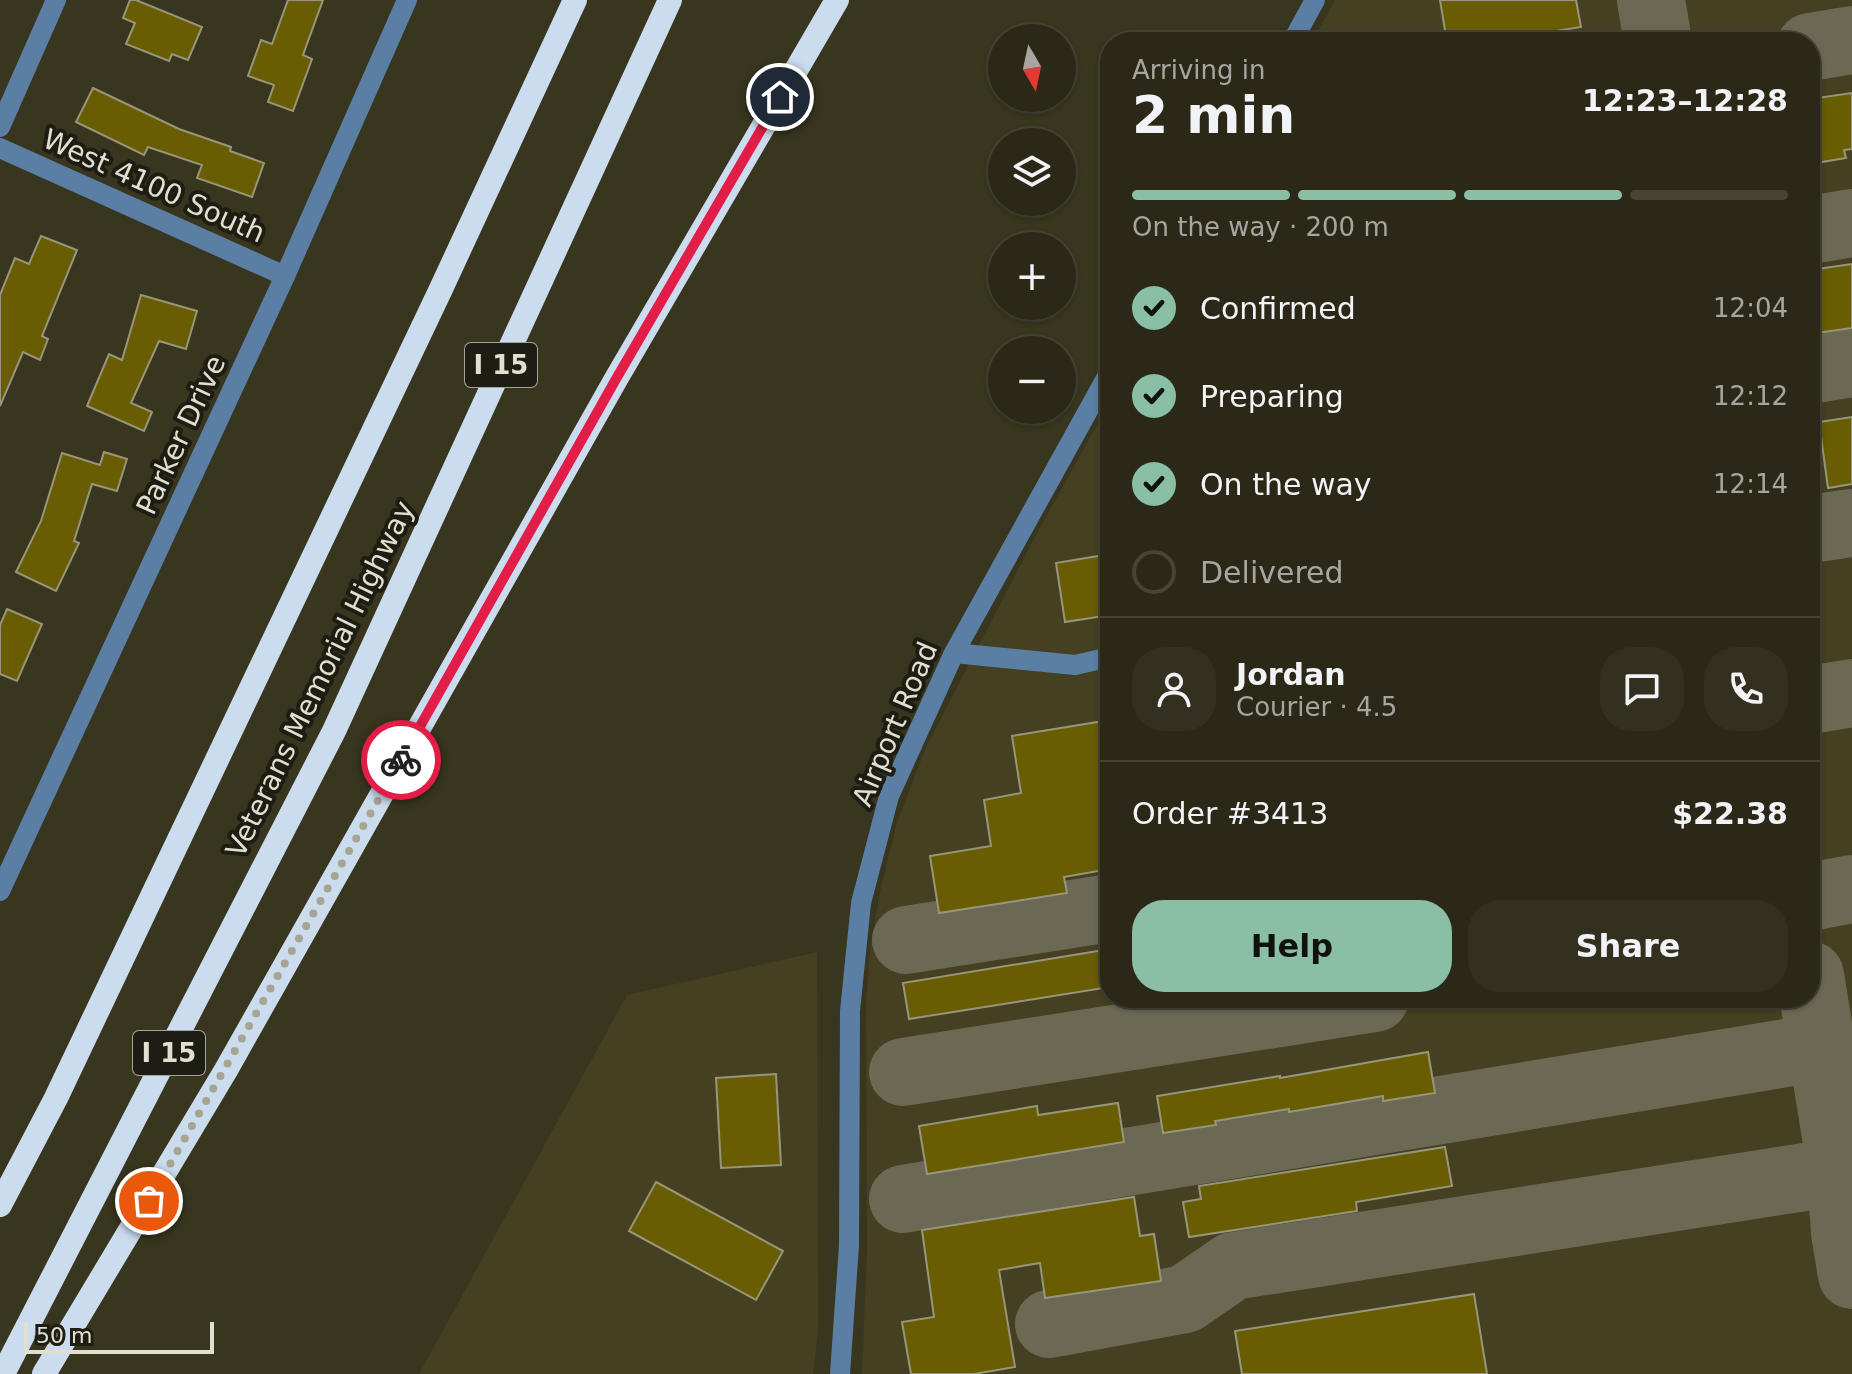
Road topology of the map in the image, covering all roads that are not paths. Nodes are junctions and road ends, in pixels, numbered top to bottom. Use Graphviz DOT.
graph roads {
  1 [pos="56,0"];
  2 [pos="407,0"];
  3 [pos="575,0"];
  4 [pos="670,0"];
  5 [pos="837,0"];
  6 [pos="1315,0"];
  7 [pos="1297,32"];
  8 [pos="0,127"];
  9 [pos="0,148"];
  10 [pos="285,276"];
  11 [pos="1100,389"];
  12 [pos="954,653"];
  13 [pos="1100,659"];
  14 [pos="0,891"];
  15 [pos="0,1205"];
  16 [pos="3,1374"];
  17 [pos="44,1374"];
  18 [pos="840,1374"];
  1 -- 8 [label="street"];
  2 -- 10 [label="street, Parker Drive"];
  3 -- 15 [label="highway, Veterans Memorial Highway / I 15"];
  4 -- 16 [label="highway, Veterans Memorial Highway / I 15"];
  5 -- 17 [label="highway"];
  6 -- 7 [label="street"];
  9 -- 10 [label="street, West 4100 South"];
  10 -- 14 [label="street, Parker Drive"];
  11 -- 12 [label="street, Airport Road"];
  12 -- 13 [label="street"];
  12 -- 18 [label="street, Airport Road"];
}
